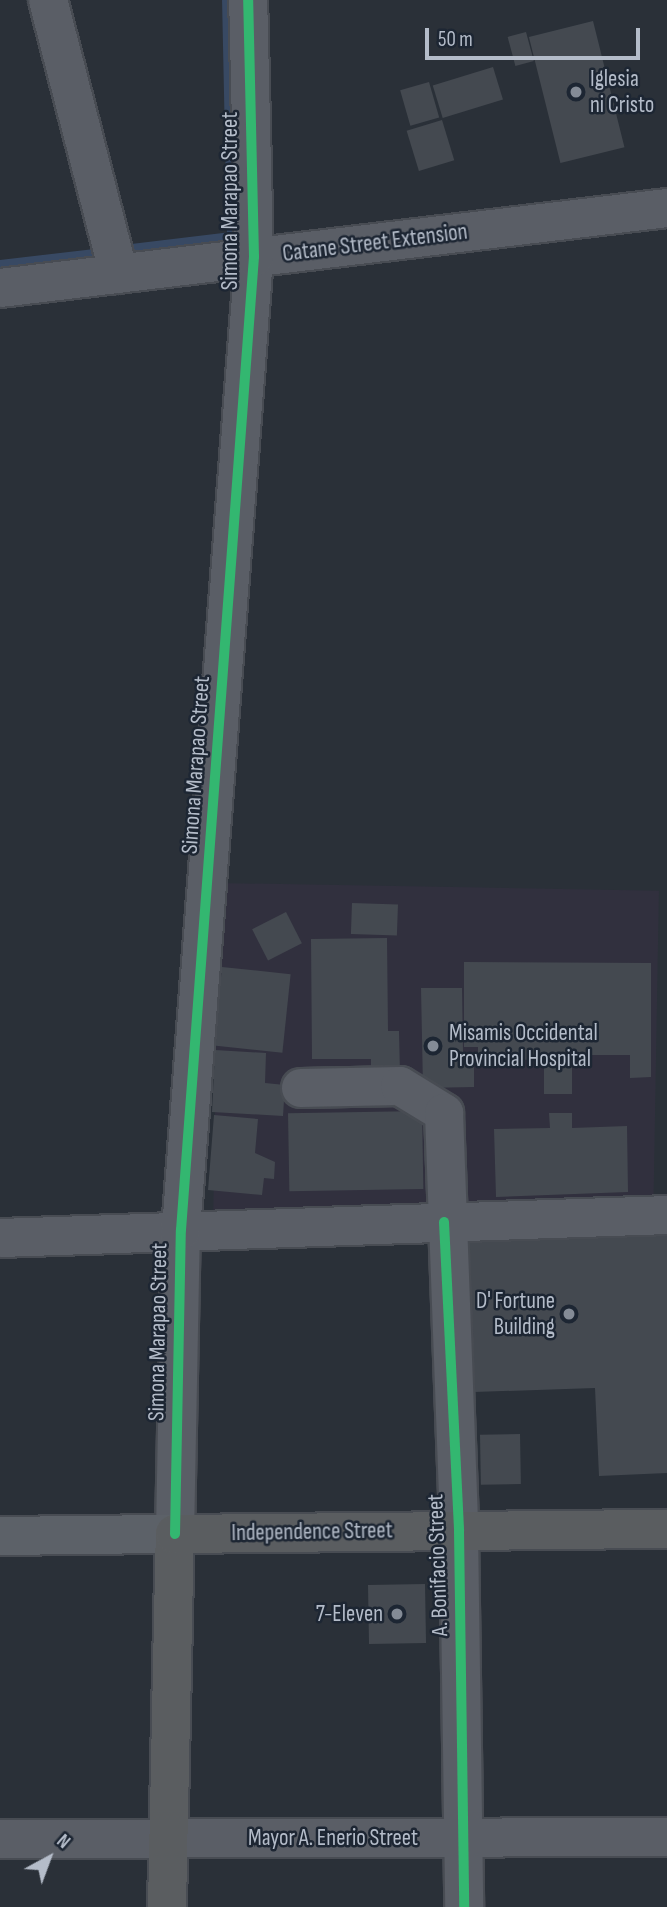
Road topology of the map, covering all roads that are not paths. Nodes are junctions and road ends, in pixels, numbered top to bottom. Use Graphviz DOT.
graph roads {
  1 [pos="48,0"];
  2 [pos="248,0"];
  3 [pos="667,208"];
  4 [pos="254,257"];
  5 [pos="120,274"];
  6 [pos="0,288"];
  7 [pos="302,1088"];
  8 [pos="667,1215"];
  9 [pos="444,1222"];
  10 [pos="181,1230"];
  11 [pos="0,1238"];
  12 [pos="667,1529"];
  13 [pos="459,1531"];
  14 [pos="175,1534"];
  15 [pos="0,1536"];
  16 [pos="667,1837"];
  17 [pos="169,1838"];
  18 [pos="465,1838"];
  19 [pos="0,1839"];
  20 [pos="167,1907"];
  21 [pos="464,1907"];
  1 -- 5 [label="street"];
  2 -- 4 [label="street, Simona Marapao Street"];
  3 -- 4 [label="street, Catane Street Extension"];
  4 -- 5 [label="street, Catane Street Extension"];
  4 -- 10 [label="street, Simona Marapao Street"];
  5 -- 6 [label="street, Catane Street Extension"];
  7 -- 9 [label="street, A. Bonifacio Street"];
  8 -- 9 [label="street"];
  9 -- 10 [label="street"];
  9 -- 13 [label="street, A. Bonifacio Street"];
  10 -- 11 [label="street"];
  10 -- 14 [label="street, Simona Marapao Street"];
  12 -- 13 [label="highway, Independence Street"];
  13 -- 14 [label="highway, Independence Street"];
  13 -- 18 [label="street, A. Bonifacio Street"];
  14 -- 15 [label="main road, Independence Street"];
  14 -- 17 [label="highway, Simona Marapao Street"];
  16 -- 18 [label="street, Mayor A. Enerio Street"];
  17 -- 18 [label="street, Mayor A. Enerio Street"];
  17 -- 19 [label="street, Mayor A. Enerio Street"];
  17 -- 20 [label="highway, Simona Marapao Street"];
  18 -- 21 [label="street, A. Bonifacio Street"];
}
